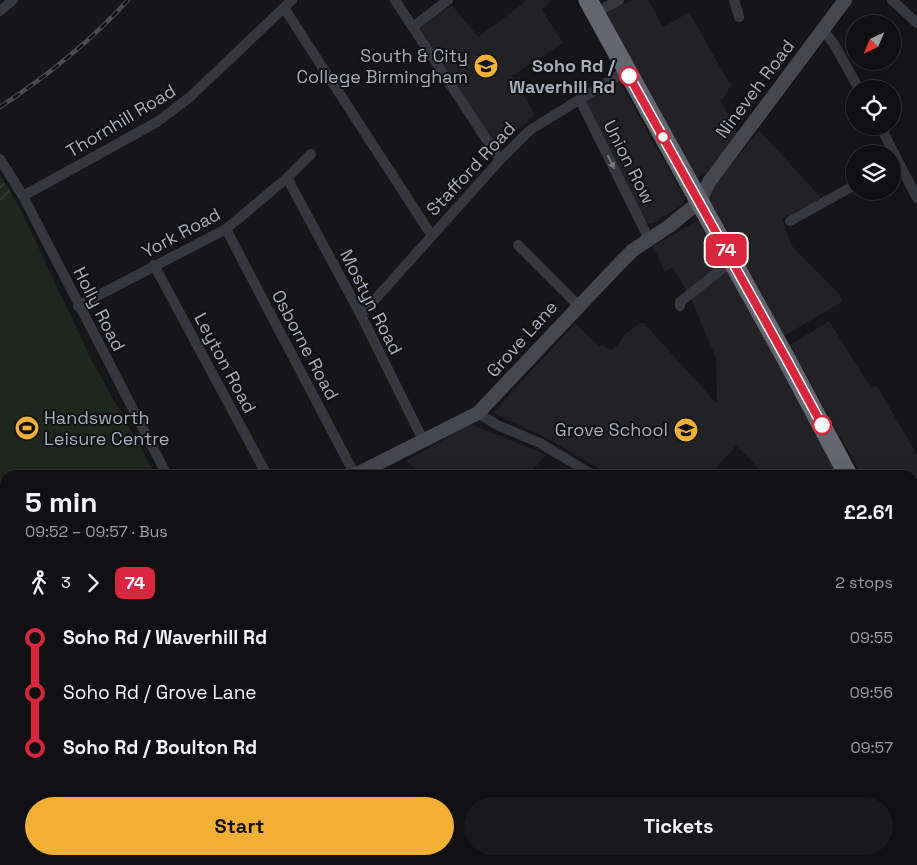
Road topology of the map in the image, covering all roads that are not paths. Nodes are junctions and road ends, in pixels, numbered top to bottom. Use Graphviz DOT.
graph roads {
  1 [pos="13,0"];
  2 [pos="292,0"];
  3 [pos="395,0"];
  4 [pos="448,0"];
  5 [pos="619,0"];
  6 [pos="734,0"];
  7 [pos="845,0"];
  8 [pos="892,0"];
  9 [pos="591,6"];
  10 [pos="284,8"];
  11 [pos="0,11"];
  12 [pos="739,17"];
  13 [pos="917,23"];
  14 [pos="413,27"];
  15 [pos="823,30"];
  16 [pos="626,71"];
  17 [pos="854,80"];
  18 [pos="580,100"];
  19 [pos="311,154"];
  20 [pos="0,159"];
  21 [pos="500,160"];
  22 [pos="901,171"];
  23 [pos="287,178"];
  24 [pos="846,190"];
  25 [pos="23,196"];
  26 [pos="917,198"];
  27 [pos="699,202"];
  28 [pos="790,221"];
  29 [pos="226,229"];
  30 [pos="432,236"];
  31 [pos="649,239"];
  32 [pos="518,246"];
  33 [pos="732,261"];
  34 [pos="154,266"];
  35 [pos="78,306"];
  36 [pos="579,306"];
  37 [pos="680,306"];
  38 [pos="361,315"];
  39 [pos="478,413"];
  40 [pos="424,442"];
  41 [pos="164,470"];
  42 [pos="264,470"];
  43 [pos="358,470"];
  44 [pos="368,470"];
  45 [pos="574,470"];
  46 [pos="845,470"];
  1 -- 11 [label="street"];
  2 -- 10 [label="street, Thornhill Road"];
  3 -- 14 [label="street"];
  4 -- 14 [label="street"];
  5 -- 9 [label="street"];
  6 -- 12 [label="street"];
  7 -- 15 [label="street, Nineveh Road"];
  8 -- 13 [label="street"];
  9 -- 16 [label="highway"];
  10 -- 25 [label="street, Thornhill Road"];
  10 -- 30 [label="street"];
  14 -- 21 [label="street"];
  15 -- 17 [label="street"];
  15 -- 27 [label="street, Nineveh Road"];
  16 -- 18 [label="street, Stafford Road"];
  16 -- 27 [label="highway"];
  18 -- 21 [label="street, Stafford Road"];
  18 -- 31 [label="street, Union Row, one-way"];
  19 -- 23 [label="street, York Road"];
  20 -- 25 [label="street, Holly Road"];
  21 -- 30 [label="street, Stafford Road"];
  22 -- 26 [label="street"];
  23 -- 29 [label="street, York Road"];
  23 -- 38 [label="street, Mostyn Road"];
  24 -- 28 [label="street"];
  25 -- 35 [label="street, Holly Road"];
  27 -- 31 [label="street, Grove Lane"];
  27 -- 33 [label="highway"];
  29 -- 34 [label="street, York Road"];
  29 -- 43 [label="street, Osborne Road"];
  30 -- 38 [label="street, Stafford Road"];
  31 -- 36 [label="street, Grove Lane"];
  32 -- 36 [label="street"];
  33 -- 37 [label="street"];
  33 -- 46 [label="highway"];
  34 -- 35 [label="street, York Road"];
  34 -- 42 [label="street, Leyton Road"];
  35 -- 41 [label="street, Holly Road"];
  36 -- 39 [label="street, Grove Lane"];
  38 -- 40 [label="street, Mostyn Road"];
  39 -- 40 [label="street, Grove Lane"];
  39 -- 45 [label="street"];
  40 -- 44 [label="street, Grove Lane"];
}
